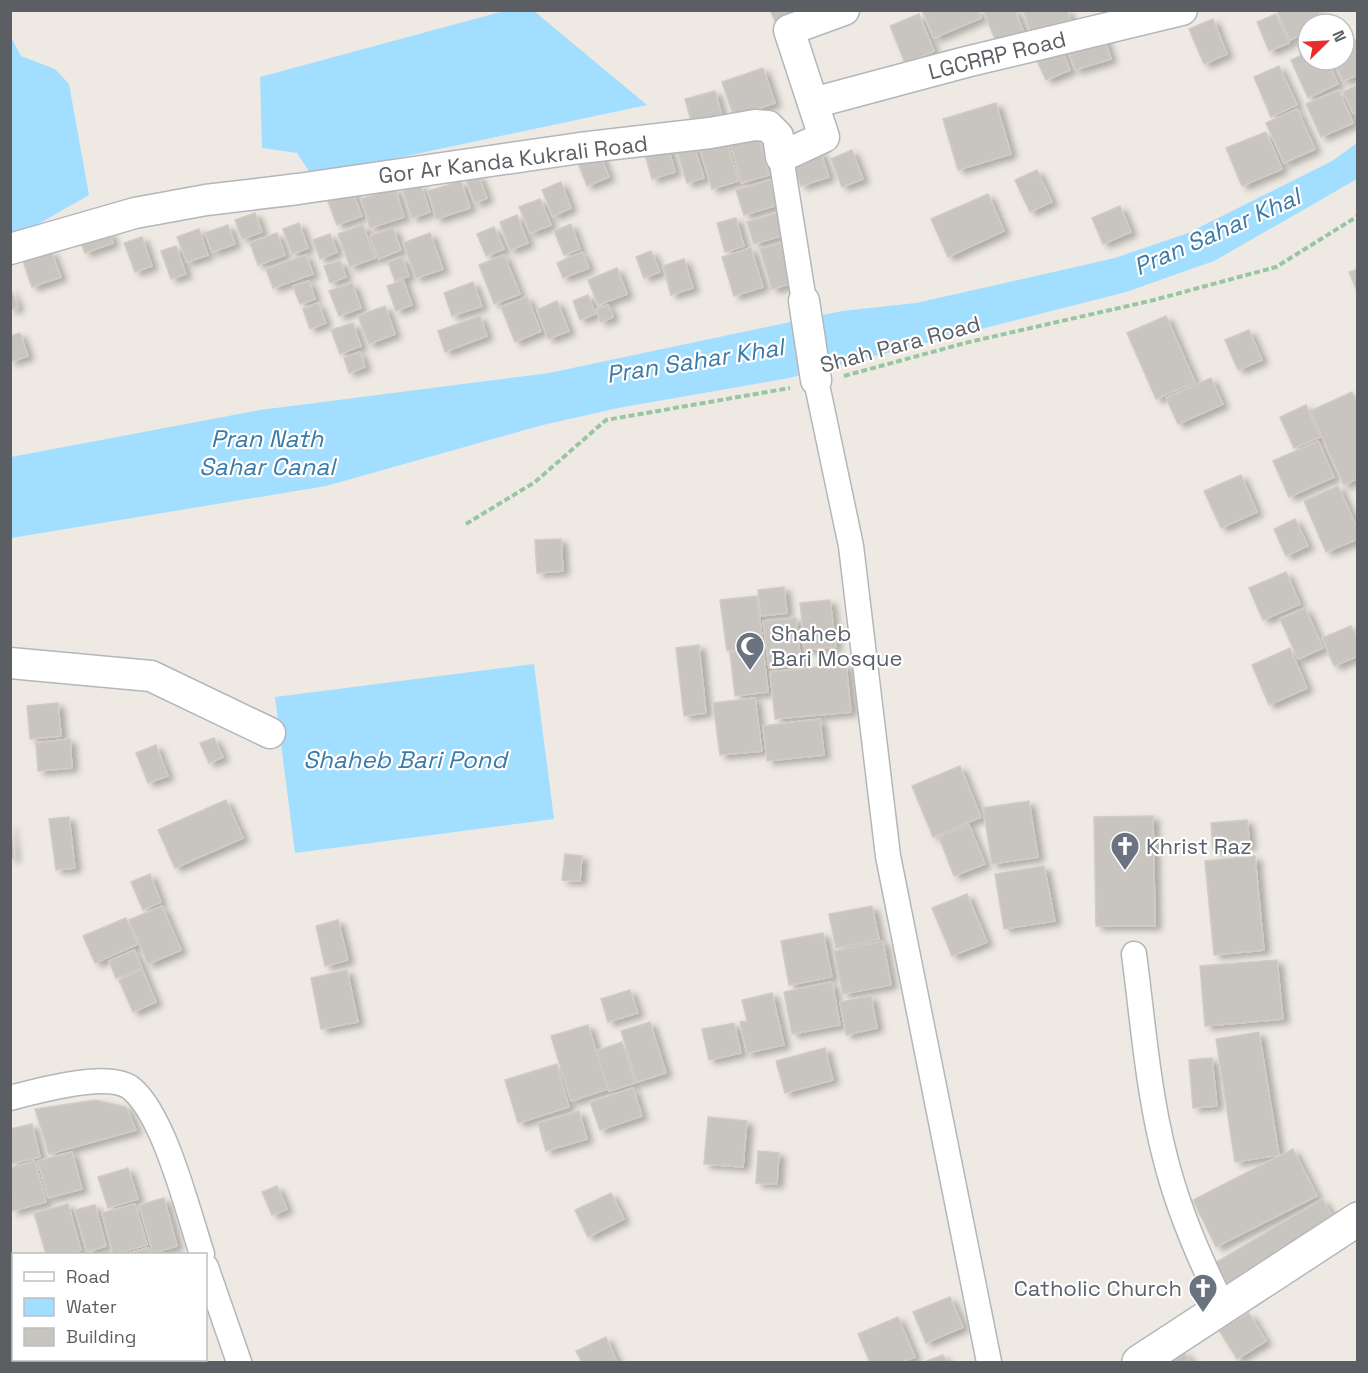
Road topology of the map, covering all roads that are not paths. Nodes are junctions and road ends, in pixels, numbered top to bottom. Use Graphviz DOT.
graph roads {
  1 [pos="844,10"];
  2 [pos="1182,10"];
  3 [pos="813,103"];
  4 [pos="781,157"];
  5 [pos="10,249"];
  6 [pos="804,301"];
  7 [pos="817,382"];
  8 [pos="10,663"];
  9 [pos="270,733"];
  10 [pos="1134,954"];
  11 [pos="10,1098"];
  12 [pos="1358,1219"];
  13 [pos="201,1253"];
  14 [pos="207,1270"];
  15 [pos="1222,1306"];
  16 [pos="238,1362"];
  17 [pos="989,1362"];
  18 [pos="1139,1362"];
  1 -- 3 [label="street"];
  2 -- 3 [label="street, LGCRRP Road"];
  3 -- 4 [label="street"];
  4 -- 5 [label="street, Gor Ar Kanda Kukrali Road"];
  4 -- 6 [label="street"];
  6 -- 7 [label="street"];
  7 -- 17 [label="street"];
  8 -- 9 [label="street"];
  10 -- 15 [label="street"];
  11 -- 13 [label="street"];
  12 -- 15 [label="main road"];
  14 -- 16 [label="street"];
  15 -- 18 [label="main road"];
}
